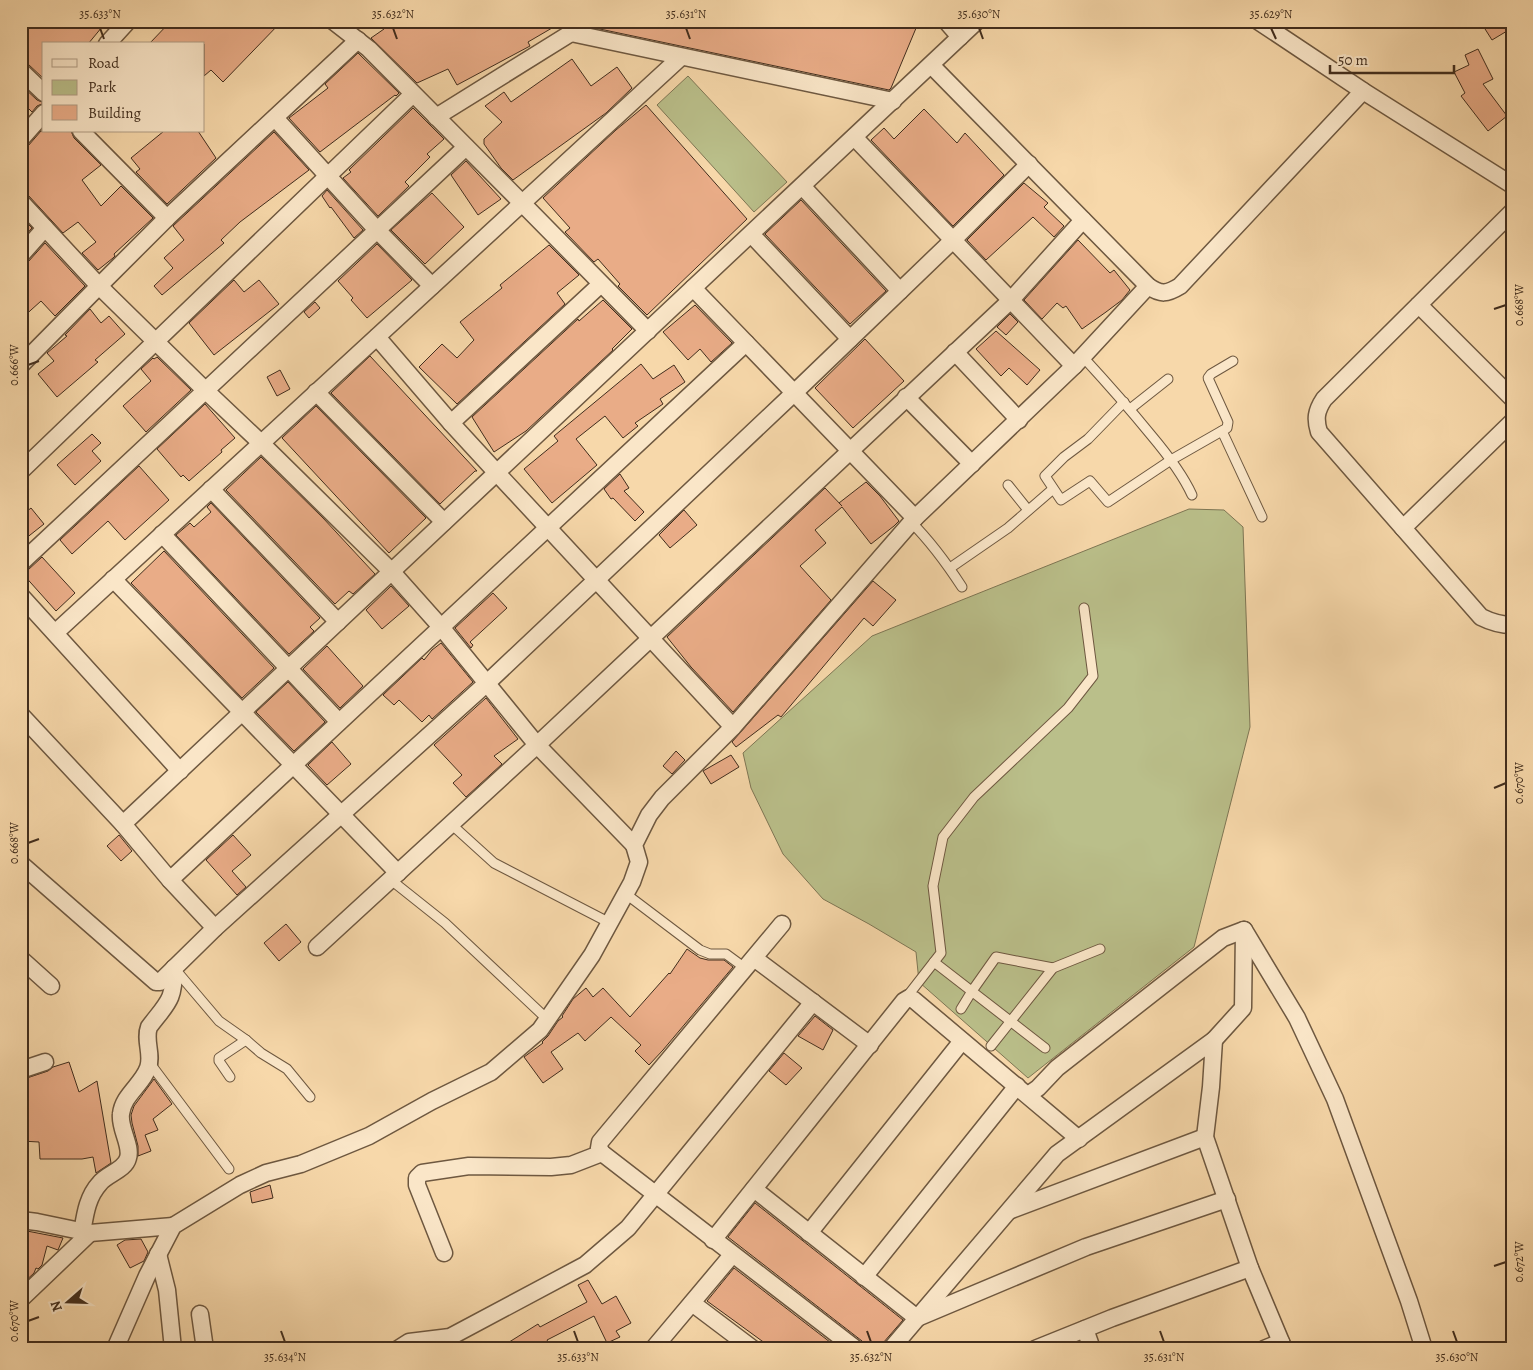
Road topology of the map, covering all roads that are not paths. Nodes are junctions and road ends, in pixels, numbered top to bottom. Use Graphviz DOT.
graph roads {
  1 [pos="128,21"];
  2 [pos="333,21"];
  3 [pos="588,21"];
  4 [pos="946,21"];
  5 [pos="977,21"];
  6 [pos="1258,21"];
  7 [pos="571,33"];
  8 [pos="960,37"];
  9 [pos="358,40"];
  10 [pos="109,42"];
  11 [pos="681,57"];
  12 [pos="931,65"];
  13 [pos="21,71"];
  14 [pos="1363,91"];
  15 [pos="42,92"];
  16 [pos="413,94"];
  17 [pos="893,100"];
  18 [pos="42,115"];
  19 [pos="436,116"];
  20 [pos="276,118"];
  21 [pos="82,132"];
  22 [pos="854,137"];
  23 [pos="21,138"];
  24 [pos="466,146"];
  25 [pos="1029,164"];
  26 [pos="328,176"];
  27 [pos="1512,185"];
  28 [pos="802,186"];
  29 [pos="21,202"];
  30 [pos="522,203"];
  31 [pos="1512,212"];
  32 [pos="168,218"];
  33 [pos="1084,220"];
  34 [pos="45,228"];
  35 [pos="378,230"];
  36 [pos="751,234"];
  37 [pos="953,240"];
  38 [pos="21,255"];
  39 [pos="601,284"];
  40 [pos="99,286"];
  41 [pos="432,286"];
  42 [pos="1148,286"];
  43 [pos="693,288"];
  44 [pos="900,291"];
  45 [pos="1011,300"];
  46 [pos="1419,305"];
  47 [pos="648,331"];
  48 [pos="377,337"];
  49 [pos="850,339"];
  50 [pos="156,342"];
  51 [pos="746,343"];
  52 [pos="955,352"];
  53 [pos="1079,361"];
  54 [pos="1233,361"];
  55 [pos="21,365"];
  56 [pos="1168,379"];
  57 [pos="206,390"];
  58 [pos="316,392"];
  59 [pos="794,393"];
  60 [pos="906,397"];
  61 [pos="1512,398"];
  62 [pos="1127,406"];
  63 [pos="1019,420"];
  64 [pos="1512,422"];
  65 [pos="451,423"];
  66 [pos="1222,431"];
  67 [pos="261,443"];
  68 [pos="850,450"];
  69 [pos="1171,460"];
  70 [pos="972,464"];
  71 [pos="21,471"];
  72 [pos="497,473"];
  73 [pos="1008,485"];
  74 [pos="211,489"];
  75 [pos="1053,489"];
  76 [pos="1192,496"];
  77 [pos="1028,510"];
  78 [pos="1262,517"];
  79 [pos="913,520"];
  80 [pos="444,522"];
  81 [pos="548,528"];
  82 [pos="1403,528"];
  83 [pos="162,534"];
  84 [pos="21,563"];
  85 [pos="950,568"];
  86 [pos="392,572"];
  87 [pos="113,579"];
  88 [pos="596,579"];
  89 [pos="962,587"];
  90 [pos="21,596"];
  91 [pos="1084,608"];
  92 [pos="338,622"];
  93 [pos="1512,624"];
  94 [pos="441,628"];
  95 [pos="55,633"];
  96 [pos="649,639"];
  97 [pos="289,669"];
  98 [pos="486,684"];
  99 [pos="242,712"];
  100 [pos="21,715"];
  101 [pos="339,722"];
  102 [pos="733,727"];
  103 [pos="537,744"];
  104 [pos="294,765"];
  105 [pos="180,771"];
  106 [pos="340,813"];
  107 [pos="123,824"];
  108 [pos="451,824"];
  109 [pos="634,845"];
  110 [pos="21,864"];
  111 [pos="394,876"];
  112 [pos="170,880"];
  113 [pos="626,894"];
  114 [pos="610,923"];
  115 [pos="782,924"];
  116 [pos="215,928"];
  117 [pos="1244,930"];
  118 [pos="317,946"];
  119 [pos="1100,949"];
  120 [pos="21,959"];
  121 [pos="934,962"];
  122 [pos="749,963"];
  123 [pos="174,968"];
  124 [pos="1053,968"];
  125 [pos="51,986"];
  126 [pos="972,991"];
  127 [pos="904,1001"];
  128 [pos="813,1002"];
  129 [pos="961,1009"];
  130 [pos="547,1019"];
  131 [pos="1010,1021"];
  132 [pos="246,1040"];
  133 [pos="1214,1040"];
  134 [pos="962,1041"];
  135 [pos="870,1045"];
  136 [pos="991,1046"];
  137 [pos="1044,1048"];
  138 [pos="46,1062"];
  139 [pos="149,1062"];
  140 [pos="21,1070"];
  141 [pos="230,1076"];
  142 [pos="1023,1091"];
  143 [pos="310,1097"];
  144 [pos="1205,1137"];
  145 [pos="1079,1139"];
  146 [pos="602,1153"];
  147 [pos="229,1170"];
  148 [pos="754,1189"];
  149 [pos="656,1194"];
  150 [pos="1227,1199"];
  151 [pos="1008,1211"];
  152 [pos="21,1220"];
  153 [pos="173,1226"];
  154 [pos="86,1233"];
  155 [pos="809,1233"];
  156 [pos="713,1240"];
  157 [pos="444,1253"];
  158 [pos="158,1254"];
  159 [pos="732,1255"];
  160 [pos="1250,1268"];
  161 [pos="864,1277"];
  162 [pos="21,1299"];
  163 [pos="692,1303"];
  164 [pos="200,1314"];
  165 [pos="917,1318"];
  166 [pos="1084,1329"];
  167 [pos="1282,1345"];
  168 [pos="406,1347"];
  169 [pos="115,1349"];
  170 [pos="173,1349"];
  171 [pos="205,1349"];
  172 [pos="653,1349"];
  173 [pos="753,1349"];
  174 [pos="856,1349"];
  175 [pos="891,1349"];
  176 [pos="1035,1349"];
  177 [pos="1092,1349"];
  178 [pos="1264,1349"];
  179 [pos="1424,1349"];
  1 -- 10 [label="street"];
  2 -- 9 [label="street"];
  3 -- 7 [label="street"];
  4 -- 8 [label="street"];
  5 -- 8 [label="street"];
  6 -- 14 [label="street"];
  7 -- 11 [label="street"];
  7 -- 19 [label="street"];
  8 -- 12 [label="street"];
  9 -- 16 [label="street"];
  9 -- 20 [label="street"];
  11 -- 17 [label="street"];
  11 -- 30 [label="street"];
  12 -- 17 [label="street"];
  12 -- 25 [label="street"];
  13 -- 15 [label="street"];
  14 -- 27 [label="street"];
  14 -- 42 [label="street"];
  16 -- 19 [label="street"];
  16 -- 26 [label="street"];
  17 -- 22 [label="street"];
  18 -- 23 [label="street"];
  19 -- 24 [label="street"];
  20 -- 26 [label="street"];
  20 -- 32 [label="street"];
  21 -- 32 [label="street"];
  22 -- 28 [label="street"];
  22 -- 37 [label="street"];
  24 -- 30 [label="street"];
  24 -- 35 [label="street"];
  25 -- 33 [label="street"];
  25 -- 37 [label="street"];
  26 -- 35 [label="street"];
  26 -- 50 [label="street"];
  28 -- 36 [label="street"];
  28 -- 44 [label="street"];
  29 -- 34 [label="street"];
  30 -- 39 [label="street"];
  30 -- 41 [label="street"];
  31 -- 46 [label="street"];
  32 -- 40 [label="street"];
  33 -- 42 [label="street"];
  33 -- 45 [label="street"];
  34 -- 38 [label="street"];
  34 -- 40 [label="street"];
  35 -- 41 [label="street"];
  35 -- 57 [label="street"];
  36 -- 43 [label="street"];
  36 -- 49 [label="street"];
  37 -- 44 [label="street"];
  37 -- 45 [label="street"];
  39 -- 47 [label="street"];
  39 -- 65 [label="street"];
  40 -- 50 [label="street"];
  40 -- 55 [label="street"];
  41 -- 48 [label="street"];
  42 -- 53 [label="street"];
  43 -- 47 [label="street"];
  43 -- 51 [label="street"];
  44 -- 49 [label="street"];
  45 -- 52 [label="street"];
  45 -- 53 [label="street"];
  46 -- 61 [label="street"];
  46 -- 82 [label="street"];
  47 -- 72 [label="street"];
  48 -- 58 [label="street"];
  48 -- 65 [label="street"];
  49 -- 59 [label="street"];
  50 -- 57 [label="street"];
  50 -- 71 [label="street"];
  51 -- 59 [label="street"];
  51 -- 81 [label="street"];
  52 -- 60 [label="street"];
  52 -- 63 [label="street"];
  53 -- 62 [label="lane"];
  53 -- 63 [label="street"];
  54 -- 66 [label="lane"];
  56 -- 62 [label="lane"];
  57 -- 67 [label="street"];
  57 -- 84 [label="street"];
  58 -- 67 [label="street"];
  58 -- 80 [label="street"];
  59 -- 68 [label="street"];
  59 -- 88 [label="street"];
  60 -- 68 [label="street"];
  60 -- 70 [label="street"];
  62 -- 69 [label="lane"];
  62 -- 75 [label="lane"];
  63 -- 70 [label="street"];
  64 -- 82 [label="street"];
  65 -- 72 [label="street"];
  66 -- 69 [label="lane"];
  66 -- 78 [label="lane"];
  67 -- 74 [label="street"];
  67 -- 86 [label="street"];
  68 -- 79 [label="street"];
  68 -- 96 [label="street"];
  69 -- 75 [label="lane"];
  69 -- 76 [label="lane"];
  70 -- 79 [label="street"];
  72 -- 80 [label="street"];
  72 -- 81 [label="street"];
  73 -- 77 [label="lane"];
  74 -- 83 [label="street"];
  74 -- 92 [label="street"];
  75 -- 77 [label="lane"];
  77 -- 85 [label="lane"];
  79 -- 85 [label="lane"];
  79 -- 102 [label="street"];
  80 -- 86 [label="street"];
  81 -- 88 [label="street"];
  81 -- 94 [label="street"];
  82 -- 93 [label="street"];
  83 -- 87 [label="street"];
  83 -- 97 [label="street"];
  85 -- 89 [label="lane"];
  86 -- 92 [label="street"];
  86 -- 94 [label="street"];
  87 -- 95 [label="street"];
  87 -- 99 [label="street"];
  88 -- 96 [label="street"];
  88 -- 98 [label="street"];
  90 -- 95 [label="street"];
  91 -- 121 [label="lane"];
  92 -- 97 [label="street"];
  94 -- 98 [label="street"];
  94 -- 101 [label="street"];
  95 -- 105 [label="street"];
  96 -- 102 [label="street"];
  96 -- 103 [label="street"];
  97 -- 99 [label="street"];
  97 -- 101 [label="street"];
  98 -- 103 [label="street"];
  98 -- 106 [label="street"];
  99 -- 104 [label="street"];
  99 -- 105 [label="street"];
  100 -- 107 [label="street"];
  101 -- 104 [label="street"];
  102 -- 109 [label="street"];
  103 -- 108 [label="street"];
  103 -- 109 [label="street"];
  104 -- 106 [label="street"];
  104 -- 112 [label="street"];
  105 -- 107 [label="street"];
  106 -- 111 [label="street"];
  106 -- 116 [label="street"];
  107 -- 112 [label="street"];
  108 -- 111 [label="street"];
  108 -- 114 [label="lane"];
  109 -- 113 [label="street"];
  110 -- 123 [label="street"];
  111 -- 118 [label="street"];
  111 -- 130 [label="lane"];
  112 -- 116 [label="street"];
  113 -- 114 [label="street"];
  113 -- 122 [label="lane"];
  114 -- 130 [label="street"];
  115 -- 122 [label="street"];
  116 -- 123 [label="street"];
  117 -- 133 [label="street"];
  117 -- 142 [label="street"];
  117 -- 179 [label="street"];
  119 -- 124 [label="lane"];
  120 -- 125 [label="street"];
  121 -- 126 [label="lane"];
  121 -- 127 [label="lane"];
  122 -- 128 [label="street"];
  122 -- 146 [label="street"];
  123 -- 132 [label="lane"];
  123 -- 139 [label="street"];
  124 -- 126 [label="lane"];
  124 -- 131 [label="lane"];
  126 -- 129 [label="lane"];
  126 -- 131 [label="lane"];
  127 -- 134 [label="street"];
  127 -- 135 [label="street"];
  128 -- 135 [label="street"];
  128 -- 149 [label="street"];
  130 -- 153 [label="street"];
  131 -- 136 [label="lane"];
  131 -- 137 [label="lane"];
  132 -- 141 [label="lane"];
  132 -- 143 [label="lane"];
  133 -- 144 [label="street"];
  133 -- 145 [label="street"];
  134 -- 142 [label="street"];
  134 -- 155 [label="street"];
  135 -- 148 [label="street"];
  138 -- 140 [label="street"];
  139 -- 147 [label="lane"];
  139 -- 154 [label="street"];
  142 -- 145 [label="street"];
  142 -- 161 [label="street"];
  144 -- 150 [label="street"];
  144 -- 151 [label="street"];
  145 -- 151 [label="street"];
  146 -- 149 [label="street"];
  146 -- 157 [label="street"];
  148 -- 155 [label="street"];
  148 -- 156 [label="street"];
  149 -- 156 [label="street"];
  149 -- 168 [label="street"];
  150 -- 160 [label="street"];
  150 -- 165 [label="street"];
  151 -- 165 [label="street"];
  152 -- 154 [label="street"];
  153 -- 154 [label="street"];
  153 -- 158 [label="street"];
  154 -- 162 [label="street"];
  155 -- 161 [label="street"];
  156 -- 159 [label="street"];
  158 -- 169 [label="street"];
  158 -- 170 [label="street"];
  159 -- 163 [label="street"];
  159 -- 174 [label="street"];
  160 -- 166 [label="street"];
  160 -- 167 [label="street"];
  161 -- 165 [label="street"];
  163 -- 172 [label="street"];
  163 -- 173 [label="street"];
  164 -- 171 [label="street"];
  165 -- 175 [label="street"];
  166 -- 176 [label="street"];
  166 -- 177 [label="street"];
  167 -- 178 [label="street"];
}
